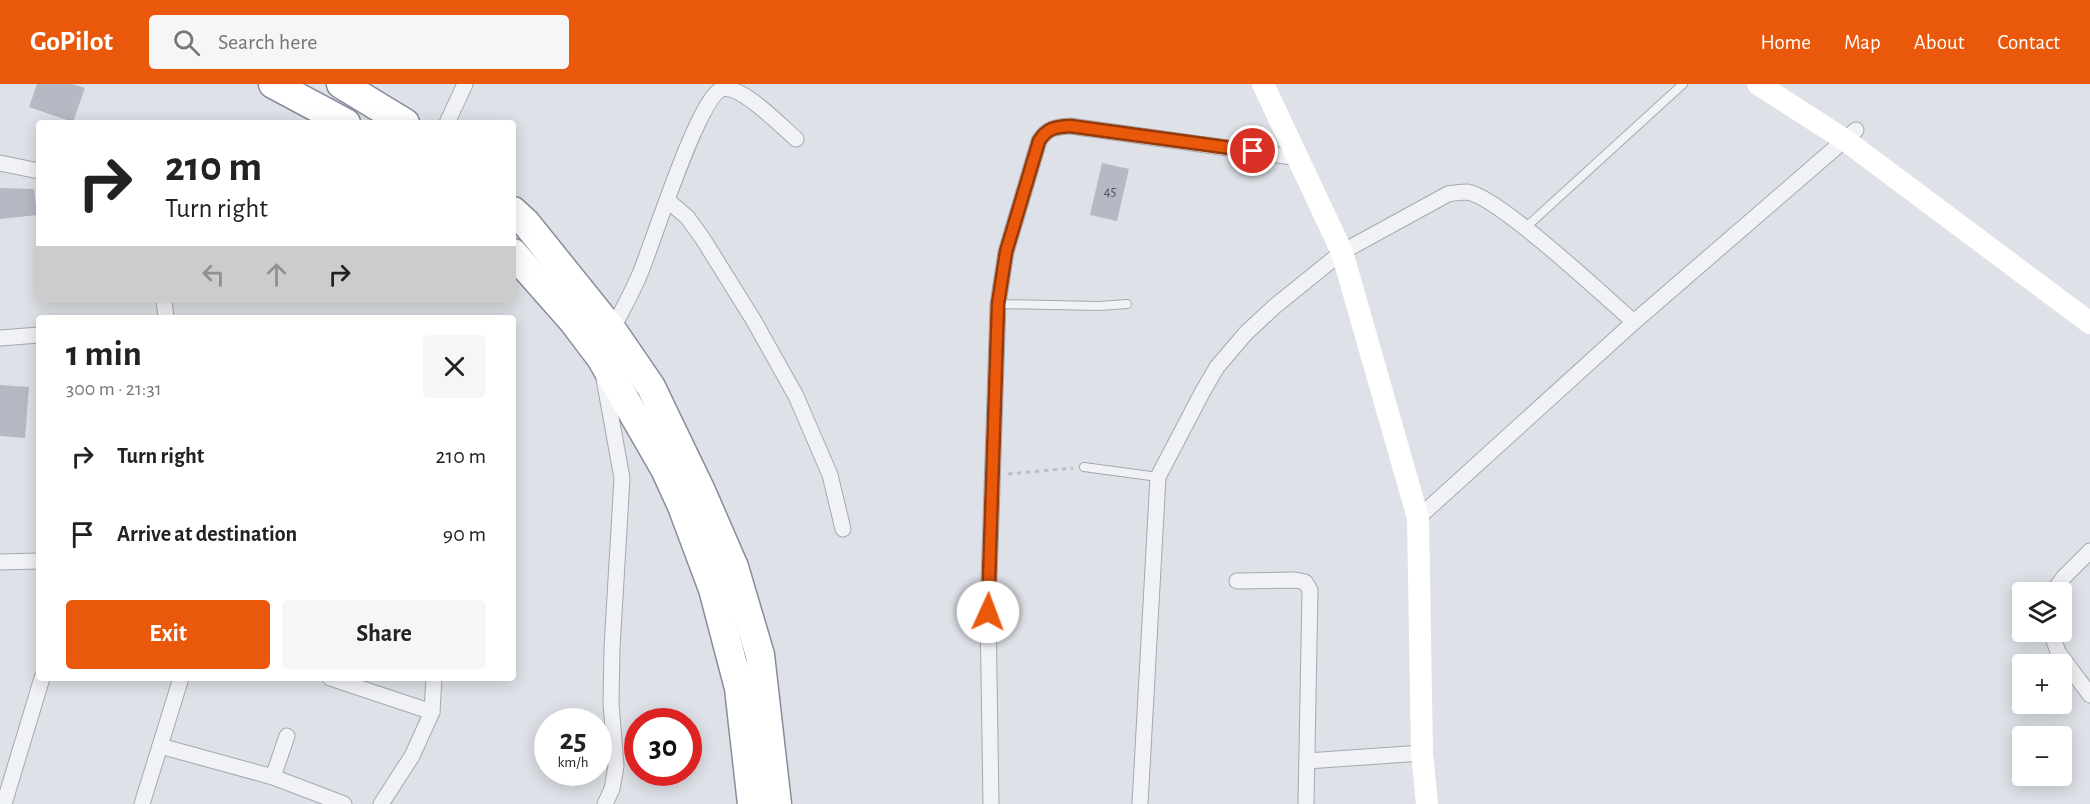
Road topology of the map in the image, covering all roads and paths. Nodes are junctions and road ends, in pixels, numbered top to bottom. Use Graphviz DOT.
graph roads {
  1 [pos="273,84"];
  2 [pos="340,84"];
  3 [pos="465,84"];
  4 [pos="1263,84"];
  5 [pos="1683,84"];
  6 [pos="1759,84"];
  7 [pos="1786,84"];
  8 [pos="340,120"];
  9 [pos="400,120"];
  10 [pos="448,120"];
  11 [pos="1851,135"];
  12 [pos="796,139"];
  13 [pos="1299,158"];
  14 [pos="0,163"];
  15 [pos="36,170"];
  16 [pos="667,200"];
  17 [pos="516,214"];
  18 [pos="1525,228"];
  19 [pos="1342,252"];
  20 [pos="516,256"];
  21 [pos="998,304"];
  22 [pos="1127,304"];
  23 [pos="2090,304"];
  24 [pos="1634,322"];
  25 [pos="2090,323"];
  26 [pos="612,330"];
  27 [pos="36,335"];
  28 [pos="0,338"];
  29 [pos="601,358"];
  30 [pos="1084,467"];
  31 [pos="993,476"];
  32 [pos="1158,477"];
  33 [pos="1418,518"];
  34 [pos="843,529"];
  35 [pos="2090,551"];
  36 [pos="36,561"];
  37 [pos="0,562"];
  38 [pos="1236,580"];
  39 [pos="2060,582"];
  40 [pos="2054,642"];
  41 [pos="41,681"];
  42 [pos="180,681"];
  43 [pos="339,681"];
  44 [pos="434,681"];
  45 [pos="2090,695"];
  46 [pos="432,712"];
  47 [pos="287,736"];
  48 [pos="160,746"];
  49 [pos="1422,753"];
  50 [pos="1307,761"];
  51 [pos="273,777"];
  52 [pos="4,804"];
  53 [pos="142,804"];
  54 [pos="344,804"];
  55 [pos="381,804"];
  56 [pos="605,804"];
  57 [pos="752,804"];
  58 [pos="777,804"];
  59 [pos="992,804"];
  60 [pos="1140,804"];
  61 [pos="1306,804"];
  62 [pos="1427,804"];
  1 -- 8 [label="highway"];
  2 -- 9 [label="highway"];
  3 -- 10 [label="street"];
  4 -- 13 [label="street"];
  5 -- 18 [label="lane"];
  6 -- 11 [label="street"];
  7 -- 11 [label="street"];
  11 -- 23 [label="street"];
  11 -- 24 [label="street"];
  11 -- 25 [label="street"];
  12 -- 16 [label="street"];
  13 -- 19 [label="street"];
  13 -- 21 [label="street"];
  14 -- 15 [label="street"];
  16 -- 26 [label="street"];
  16 -- 34 [label="street"];
  17 -- 26 [label="highway"];
  18 -- 19 [label="street"];
  18 -- 24 [label="street"];
  19 -- 32 [label="street"];
  19 -- 33 [label="street"];
  20 -- 29 [label="highway"];
  21 -- 22 [label="lane"];
  21 -- 31 [label="street"];
  24 -- 33 [label="street"];
  26 -- 58 [label="highway"];
  27 -- 28 [label="street"];
  29 -- 56 [label="street"];
  29 -- 57 [label="highway"];
  30 -- 31 [label="path"];
  30 -- 32 [label="lane"];
  31 -- 59 [label="street"];
  32 -- 60 [label="street"];
  33 -- 49 [label="street"];
  35 -- 39 [label="street"];
  36 -- 37 [label="street"];
  38 -- 50 [label="street"];
  40 -- 45 [label="street"];
  41 -- 52 [label="street"];
  42 -- 48 [label="street"];
  43 -- 46 [label="street"];
  44 -- 46 [label="street"];
  46 -- 55 [label="street"];
  47 -- 51 [label="street"];
  48 -- 51 [label="street"];
  48 -- 53 [label="street"];
  49 -- 50 [label="street"];
  49 -- 62 [label="street"];
  50 -- 61 [label="street"];
  51 -- 54 [label="street"];
}
